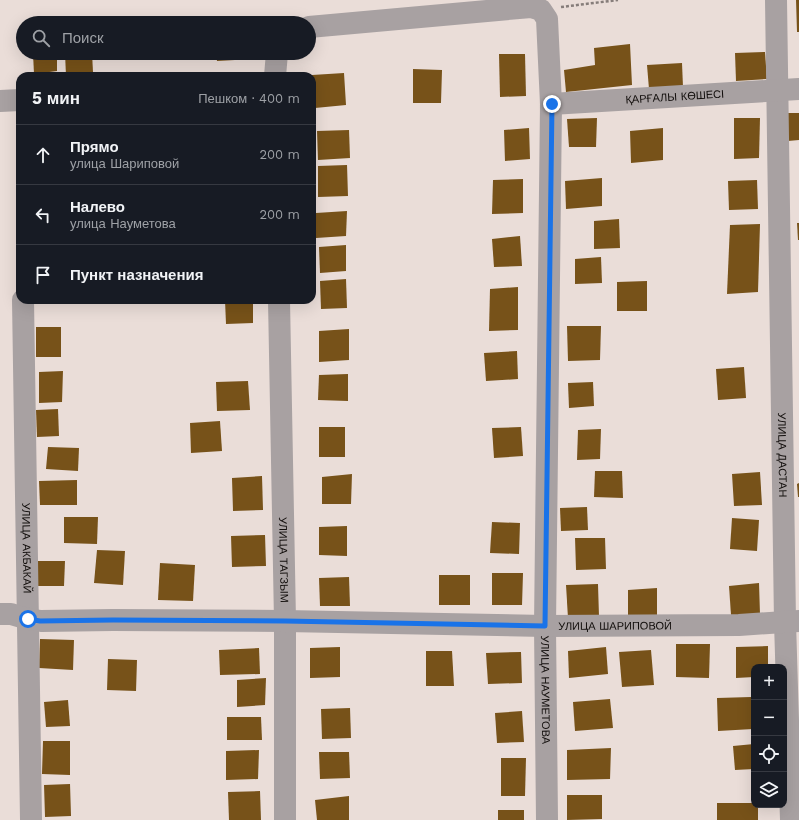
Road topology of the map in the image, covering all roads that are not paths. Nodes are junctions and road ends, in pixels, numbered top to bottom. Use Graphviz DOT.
graph roads {
  1 [pos="776,0"];
  2 [pos="316,26"];
  3 [pos="276,60"];
  4 [pos="275,72"];
  5 [pos="789,90"];
  6 [pos="16,100"];
  7 [pos="0,101"];
  8 [pos="552,104"];
  9 [pos="23,304"];
  10 [pos="279,304"];
  11 [pos="0,614"];
  12 [pos="28,619"];
  13 [pos="285,621"];
  14 [pos="792,621"];
  15 [pos="545,626"];
  16 [pos="31,820"];
  17 [pos="285,820"];
  18 [pos="547,820"];
  19 [pos="791,820"];
  1 -- 5 [label="street, УЛИЦА ДАСТАН"];
  2 -- 8 [label="street, УЛИЦА НАУМЕТОВА"];
  3 -- 4 [label="street"];
  5 -- 8 [label="street, ҚАРҒАЛЫ КӨШЕСІ"];
  5 -- 14 [label="street, УЛИЦА ДАСТАН"];
  6 -- 7 [label="street"];
  8 -- 15 [label="street, УЛИЦА НАУМЕТОВА"];
  9 -- 12 [label="street, УЛИЦА АКБАКАЙ"];
  10 -- 13 [label="street, УЛИЦА ТАГЗЫМ"];
  11 -- 12 [label="street, УЛИЦА ШАРИПОВОЙ"];
  12 -- 13 [label="street, УЛИЦА ШАРИПОВОЙ"];
  12 -- 16 [label="street, УЛИЦА АКБАКАЙ"];
  13 -- 15 [label="street, УЛИЦА ШАРИПОВОЙ"];
  13 -- 17 [label="street, УЛИЦА ТАГЗЫМ"];
  14 -- 15 [label="street, УЛИЦА ШАРИПОВОЙ"];
  14 -- 19 [label="street, УЛИЦА ДАСТАН"];
  15 -- 18 [label="street, УЛИЦА НАУМЕТОВА"];
}
